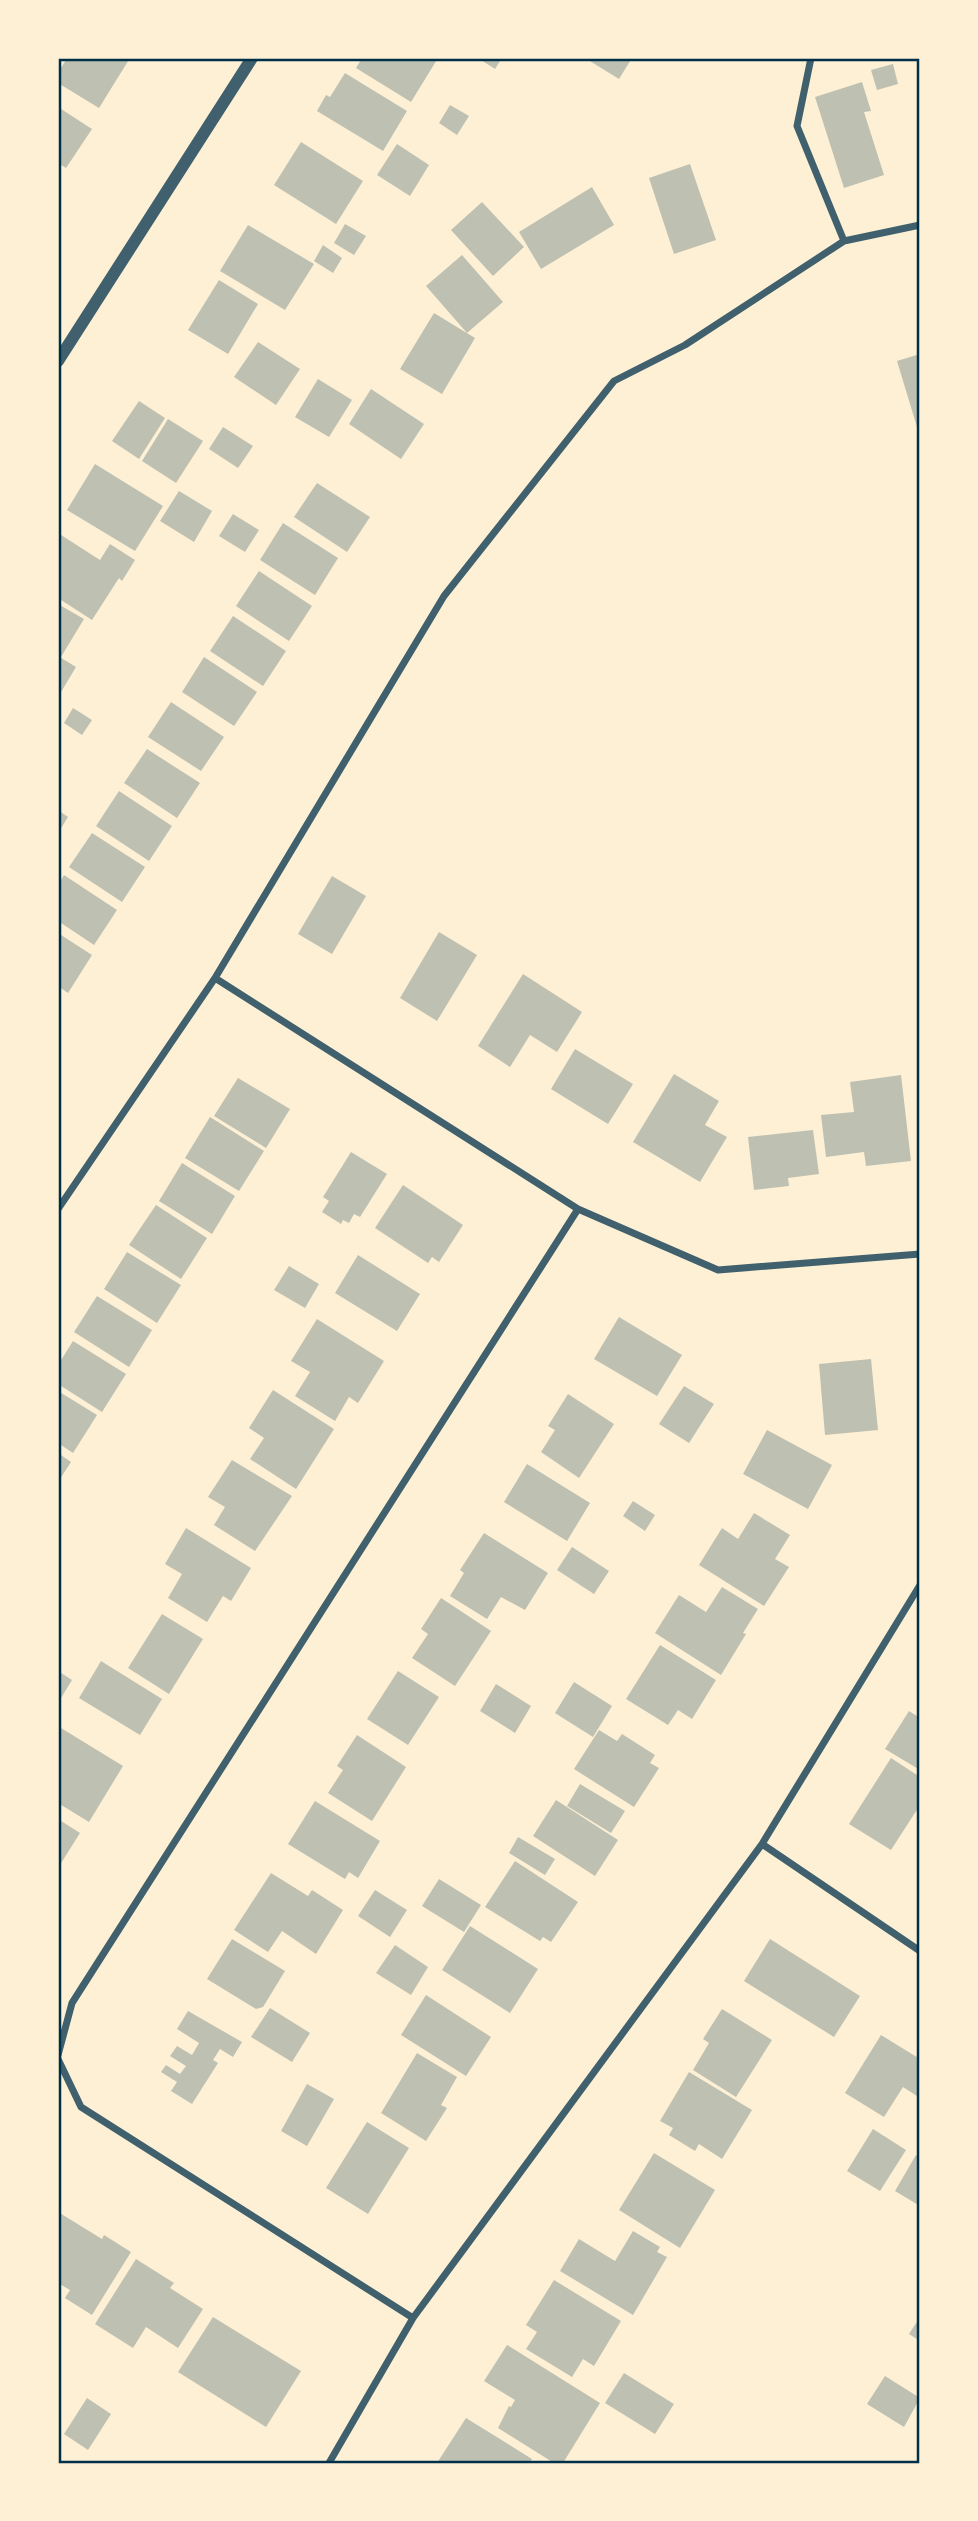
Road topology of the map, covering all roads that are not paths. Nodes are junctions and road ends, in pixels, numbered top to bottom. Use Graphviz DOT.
graph roads {
  1 [pos="252,58"];
  2 [pos="811,58"];
  3 [pos="920,225"];
  4 [pos="844,241"];
  5 [pos="58,361"];
  6 [pos="215,978"];
  7 [pos="58,1209"];
  8 [pos="578,1209"];
  9 [pos="920,1255"];
  10 [pos="920,1585"];
  11 [pos="762,1844"];
  12 [pos="920,1951"];
  13 [pos="58,2057"];
  14 [pos="413,2318"];
  15 [pos="329,2463"];
  1 -- 5 [label="street"];
  2 -- 4 [label="street"];
  3 -- 4 [label="street"];
  4 -- 6 [label="street"];
  6 -- 7 [label="street"];
  6 -- 8 [label="street"];
  8 -- 9 [label="street"];
  8 -- 13 [label="street"];
  10 -- 11 [label="street"];
  11 -- 12 [label="street"];
  11 -- 14 [label="street"];
  13 -- 14 [label="street"];
  14 -- 15 [label="street"];
}
